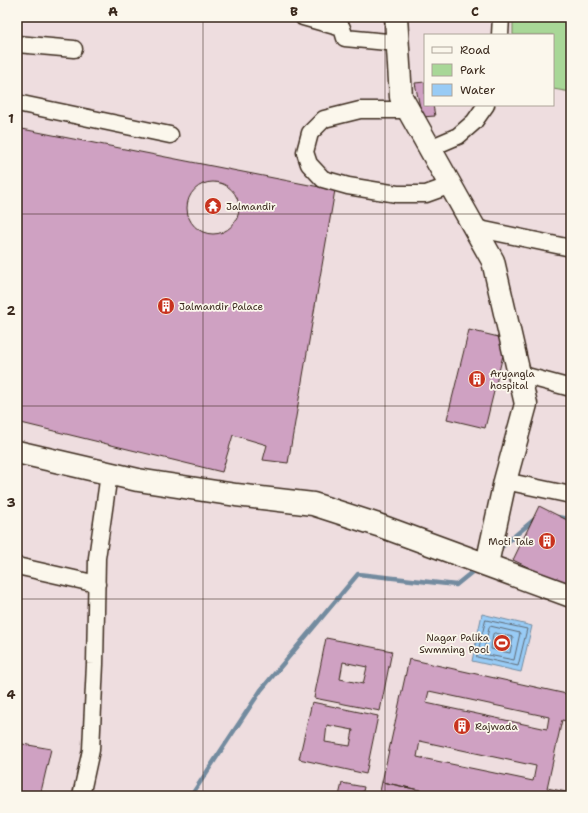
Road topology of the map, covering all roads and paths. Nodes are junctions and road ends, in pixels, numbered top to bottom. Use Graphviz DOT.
graph roads {
  1 [pos="303,17"];
  2 [pos="396,17"];
  3 [pos="501,17"];
  4 [pos="500,34"];
  5 [pos="398,43"];
  6 [pos="17,44"];
  7 [pos="74,49"];
  8 [pos="17,103"];
  9 [pos="485,106"];
  10 [pos="409,110"];
  11 [pos="170,135"];
  12 [pos="430,148"];
  13 [pos="450,185"];
  14 [pos="475,228"];
  15 [pos="571,248"];
  16 [pos="520,374"];
  17 [pos="571,388"];
  18 [pos="17,452"];
  19 [pos="109,474"];
  20 [pos="505,481"];
  21 [pos="571,495"];
  22 [pos="487,564"];
  23 [pos="17,566"];
  24 [pos="97,584"];
  25 [pos="571,596"];
  26 [pos="81,796"];
  1 -- 5 [label="street"];
  2 -- 5 [label="street"];
  3 -- 4 [label="street"];
  5 -- 10 [label="street"];
  6 -- 7 [label="street"];
  8 -- 11 [label="street"];
  9 -- 12 [label="street"];
  10 -- 12 [label="street"];
  10 -- 13 [label="street"];
  12 -- 13 [label="street"];
  13 -- 14 [label="street"];
  14 -- 15 [label="street"];
  14 -- 16 [label="street"];
  16 -- 17 [label="street"];
  16 -- 20 [label="street"];
  18 -- 19 [label="street"];
  19 -- 22 [label="street"];
  19 -- 24 [label="street"];
  20 -- 21 [label="street"];
  20 -- 22 [label="street"];
  22 -- 25 [label="street"];
  23 -- 24 [label="street"];
  24 -- 26 [label="street"];
}
